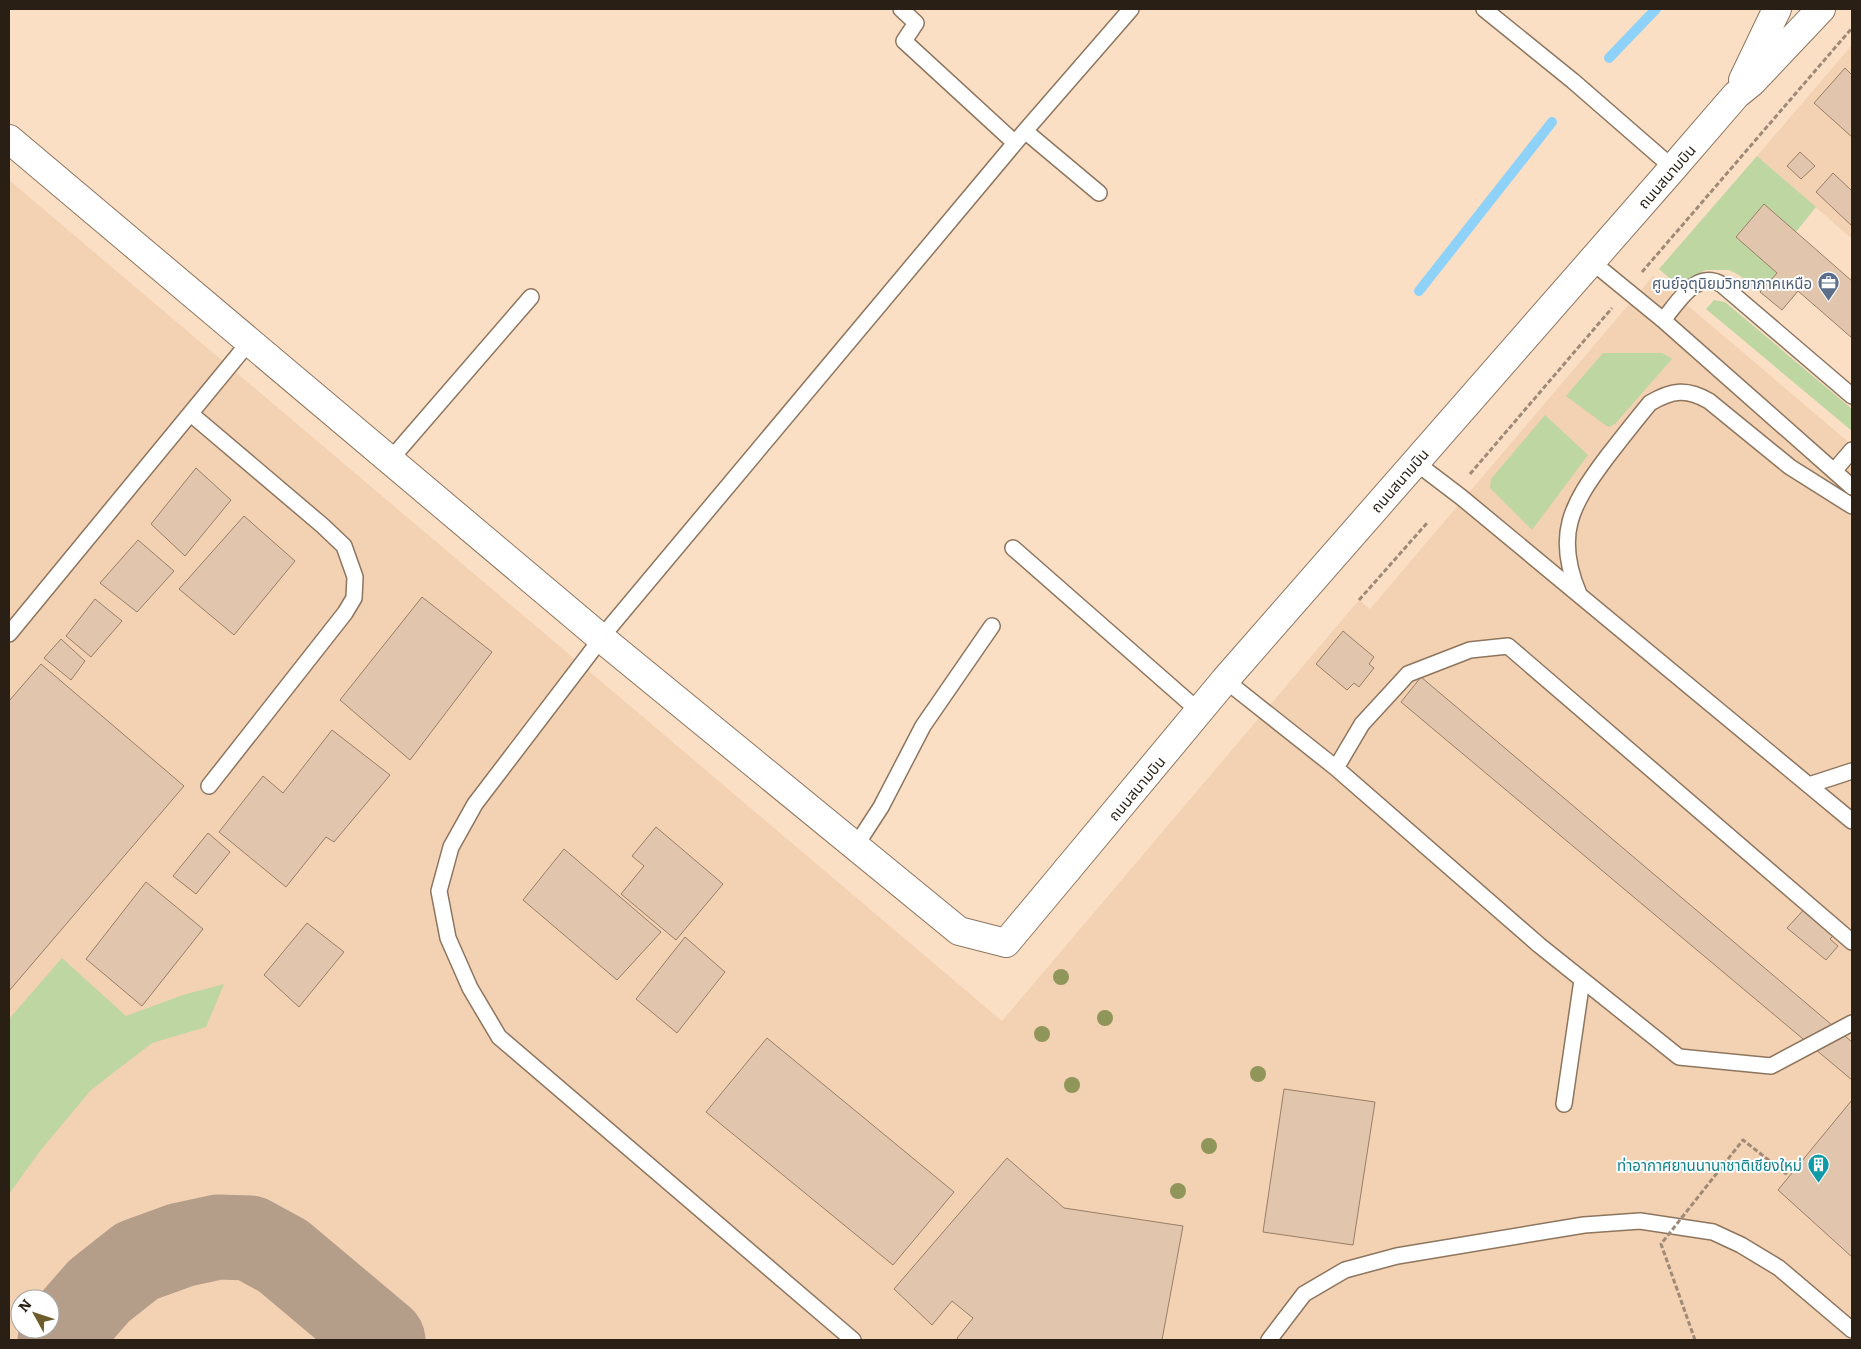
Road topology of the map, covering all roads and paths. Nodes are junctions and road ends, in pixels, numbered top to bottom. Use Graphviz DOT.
graph roads {
  1 [pos="901,9"];
  2 [pos="1131,9"];
  3 [pos="1484,9"];
  4 [pos="1777,9"];
  5 [pos="1821,9"];
  6 [pos="1852,28"];
  7 [pos="1736,95"];
  8 [pos="1020,137"];
  9 [pos="9,139"];
  10 [pos="1673,168"];
  11 [pos="1099,193"];
  12 [pos="1591,261"];
  13 [pos="1627,291"];
  14 [pos="531,297"];
  15 [pos="1663,320"];
  16 [pos="250,342"];
  17 [pos="1852,396"];
  18 [pos="191,414"];
  19 [pos="1852,450"];
  20 [pos="390,460"];
  21 [pos="1415,462"];
  22 [pos="1834,471"];
  23 [pos="1466,478"];
  24 [pos="1852,487"];
  25 [pos="1852,506"];
  26 [pos="1427,524"];
  27 [pos="1013,548"];
  28 [pos="1580,595"];
  29 [pos="1359,600"];
  30 [pos="992,626"];
  31 [pos="9,634"];
  32 [pos="601,638"];
  33 [pos="1225,680"];
  34 [pos="1200,712"];
  35 [pos="1336,768"];
  36 [pos="1852,771"];
  37 [pos="1809,785"];
  38 [pos="209,786"];
  39 [pos="1852,821"];
  40 [pos="856,847"];
  41 [pos="1852,942"];
  42 [pos="1582,980"];
  43 [pos="1852,1023"];
  44 [pos="1564,1104"];
  45 [pos="1789,1176"];
  46 [pos="1852,1330"];
  47 [pos="853,1340"];
  48 [pos="1269,1340"];
  49 [pos="1695,1340"];
  1 -- 8 [label="lane"];
  2 -- 8 [label="lane"];
  3 -- 10 [label="lane"];
  4 -- 7 [label="street, ถนนสนามบิน"];
  5 -- 7 [label="street, ถนนสนามบิน"];
  6 -- 13 [label="path"];
  7 -- 10 [label="street, ถนนสนามบิน"];
  8 -- 11 [label="lane"];
  8 -- 32 [label="lane"];
  9 -- 16 [label="street"];
  10 -- 12 [label="street, ถนนสนามบิน"];
  12 -- 13 [label="lane"];
  12 -- 21 [label="street, ถนนสนามบิน"];
  13 -- 15 [label="lane"];
  13 -- 23 [label="path"];
  14 -- 20 [label="lane"];
  15 -- 17 [label="lane"];
  15 -- 22 [label="lane"];
  16 -- 18 [label="lane"];
  16 -- 20 [label="street"];
  18 -- 31 [label="lane"];
  18 -- 38 [label="lane"];
  19 -- 22 [label="lane"];
  20 -- 32 [label="street"];
  21 -- 28 [label="lane"];
  21 -- 33 [label="street, ถนนสนามบิน"];
  22 -- 24 [label="lane"];
  25 -- 28 [label="lane"];
  26 -- 29 [label="path"];
  27 -- 34 [label="lane"];
  28 -- 37 [label="lane"];
  30 -- 40 [label="lane"];
  32 -- 40 [label="street"];
  32 -- 47 [label="lane"];
  33 -- 34 [label="street, ถนนสนามบิน"];
  33 -- 35 [label="lane"];
  34 -- 40 [label="street, ถนนสนามบิน"];
  35 -- 41 [label="lane"];
  35 -- 42 [label="lane"];
  36 -- 37 [label="lane"];
  37 -- 39 [label="lane"];
  42 -- 43 [label="lane"];
  42 -- 44 [label="lane"];
  45 -- 49 [label="path, bridge"];
  46 -- 48 [label="lane"];
}
